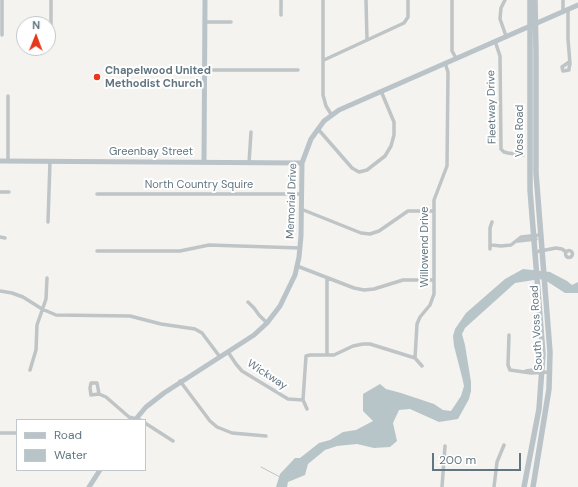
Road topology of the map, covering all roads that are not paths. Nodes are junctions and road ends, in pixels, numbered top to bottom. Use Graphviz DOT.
graph roads {
  1 [pos="2,0"];
  2 [pos="51,0"];
  3 [pos="205,0"];
  4 [pos="281,0"];
  5 [pos="324,0"];
  6 [pos="366,0"];
  7 [pos="408,0"];
  8 [pos="452,0"];
  9 [pos="505,0"];
  10 [pos="530,0"];
  11 [pos="535,0"];
  12 [pos="563,0"];
  13 [pos="578,5"];
  14 [pos="568,9"];
  15 [pos="563,12"];
  16 [pos="281,15"];
  17 [pos="51,16"];
  18 [pos="204,22"];
  19 [pos="231,22"];
  20 [pos="532,25"];
  21 [pos="2,35"];
  22 [pos="506,36"];
  23 [pos="367,40"];
  24 [pos="495,41"];
  25 [pos="456,58"];
  26 [pos="324,60"];
  27 [pos="570,62"];
  28 [pos="445,63"];
  29 [pos="204,70"];
  30 [pos="298,70"];
  31 [pos="381,91"];
  32 [pos="8,96"];
  33 [pos="332,114"];
  34 [pos="318,128"];
  35 [pos="250,132"];
  36 [pos="523,155"];
  37 [pos="0,161"];
  38 [pos="8,161"];
  39 [pos="50,161"];
  40 [pos="204,162"];
  41 [pos="249,163"];
  42 [pos="302,163"];
  43 [pos="0,192"];
  44 [pos="10,192"];
  45 [pos="97,194"];
  46 [pos="301,194"];
  47 [pos="535,206"];
  48 [pos="301,209"];
  49 [pos="433,211"];
  50 [pos="48,222"];
  51 [pos="492,222"];
  52 [pos="0,237"];
  53 [pos="541,237"];
  54 [pos="5,238"];
  55 [pos="534,238"];
  56 [pos="491,245"];
  57 [pos="300,248"];
  58 [pos="490,249"];
  59 [pos="97,251"];
  60 [pos="542,251"];
  61 [pos="535,252"];
  62 [pos="566,252"];
  63 [pos="536,262"];
  64 [pos="543,262"];
  65 [pos="297,266"];
  66 [pos="47,278"];
  67 [pos="327,278"];
  68 [pos="434,280"];
  69 [pos="0,291"];
  70 [pos="248,302"];
  71 [pos="42,309"];
  72 [pos="548,322"];
  73 [pos="267,323"];
  74 [pos="540,328"];
  75 [pos="509,335"];
  76 [pos="228,352"];
  77 [pos="327,355"];
  78 [pos="220,357"];
  79 [pos="415,358"];
  80 [pos="422,366"];
  81 [pos="30,370"];
  82 [pos="542,372"];
  83 [pos="550,372"];
  84 [pos="180,381"];
  85 [pos="99,394"];
  86 [pos="303,400"];
  87 [pos="307,409"];
  88 [pos="134,419"];
  89 [pos="138,419"];
  90 [pos="146,424"];
  91 [pos="0,433"];
  92 [pos="16,433"];
  93 [pos="266,436"];
  94 [pos="173,441"];
  95 [pos="504,445"];
  96 [pos="445,446"];
  97 [pos="531,453"];
  98 [pos="538,454"];
  99 [pos="99,471"];
  100 [pos="89,487"];
  101 [pos="442,487"];
  102 [pos="494,487"];
  103 [pos="524,487"];
  104 [pos="533,487"];
  1 -- 21 [label="street"];
  2 -- 17 [label="street"];
  3 -- 18 [label="street"];
  4 -- 16 [label="street"];
  5 -- 26 [label="street"];
  6 -- 23 [label="street"];
  7 -- 23 [label="street"];
  8 -- 25 [label="street"];
  9 -- 22 [label="street"];
  10 -- 20 [label="main road, Voss Road"];
  11 -- 20 [label="main road, Voss Road"];
  12 -- 15 [label="street"];
  13 -- 14 [label="street, Memorial Drive"];
  14 -- 15 [label="street, Memorial Drive"];
  14 -- 27 [label="street"];
  15 -- 20 [label="street, Memorial Drive"];
  18 -- 19 [label="street"];
  18 -- 29 [label="street"];
  20 -- 22 [label="street, Memorial Drive"];
  20 -- 47 [label="main road, Voss Road"];
  22 -- 24 [label="street, Memorial Drive"];
  23 -- 26 [label="street"];
  24 -- 25 [label="street, Memorial Drive"];
  24 -- 36 [label="street, Fleetway Drive"];
  25 -- 28 [label="street, Memorial Drive"];
  26 -- 33 [label="street"];
  28 -- 31 [label="street, Memorial Drive"];
  28 -- 49 [label="street, Willowend Drive"];
  29 -- 30 [label="street"];
  29 -- 40 [label="street"];
  31 -- 33 [label="street, Memorial Drive"];
  31 -- 34 [label="street"];
  32 -- 38 [label="street"];
  33 -- 34 [label="street, Memorial Drive"];
  34 -- 42 [label="street, Memorial Drive"];
  35 -- 41 [label="street"];
  37 -- 38 [label="street, Greenbay Street"];
  38 -- 39 [label="street, Greenbay Street"];
  39 -- 40 [label="street, Greenbay Street"];
  39 -- 50 [label="street"];
  40 -- 41 [label="street, Greenbay Street"];
  41 -- 42 [label="street, Greenbay Street"];
  42 -- 46 [label="street, Memorial Drive"];
  43 -- 44 [label="street"];
  45 -- 46 [label="street, North Country Squire"];
  46 -- 48 [label="street, Memorial Drive"];
  47 -- 53 [label="main road, Voss Road"];
  47 -- 55 [label="main road, Voss Road"];
  48 -- 49 [label="street"];
  48 -- 57 [label="street, Memorial Drive"];
  49 -- 68 [label="street, Willowend Drive"];
  51 -- 56 [label="street"];
  52 -- 54 [label="street"];
  53 -- 55 [label="street"];
  53 -- 60 [label="main road, Voss Road"];
  55 -- 56 [label="street"];
  55 -- 61 [label="main road, Voss Road"];
  56 -- 58 [label="street"];
  57 -- 59 [label="street"];
  57 -- 65 [label="street, Memorial Drive"];
  60 -- 61 [label="street"];
  60 -- 62 [label="street"];
  60 -- 64 [label="main road, Voss Road"];
  61 -- 63 [label="main road, Voss Road"];
  63 -- 74 [label="main road, South Voss Road"];
  64 -- 72 [label="main road, South Voss Road"];
  65 -- 67 [label="street"];
  65 -- 73 [label="street, Memorial Drive"];
  66 -- 71 [label="street"];
  67 -- 68 [label="street"];
  67 -- 77 [label="street"];
  68 -- 79 [label="street, Willowend Drive"];
  69 -- 71 [label="street"];
  70 -- 73 [label="street"];
  71 -- 78 [label="street"];
  71 -- 81 [label="street"];
  72 -- 74 [label="main road"];
  72 -- 83 [label="main road, South Voss Road"];
  73 -- 76 [label="street, Memorial Drive"];
  74 -- 82 [label="main road, South Voss Road"];
  75 -- 82 [label="street"];
  76 -- 78 [label="street, Memorial Drive"];
  76 -- 86 [label="street, Wickway"];
  77 -- 79 [label="street"];
  77 -- 86 [label="street"];
  78 -- 84 [label="street, Memorial Drive"];
  79 -- 80 [label="street"];
  82 -- 83 [label="street"];
  82 -- 97 [label="main road, South Voss Road"];
  83 -- 98 [label="main road, South Voss Road"];
  84 -- 89 [label="street, Memorial Drive"];
  84 -- 93 [label="street"];
  85 -- 88 [label="street"];
  86 -- 87 [label="street"];
  90 -- 94 [label="street"];
  91 -- 92 [label="street"];
  95 -- 102 [label="street"];
  96 -- 101 [label="street"];
  97 -- 98 [label="main road"];
  97 -- 103 [label="main road, South Voss Road"];
  98 -- 104 [label="main road, South Voss Road"];
  99 -- 100 [label="street"];
}
